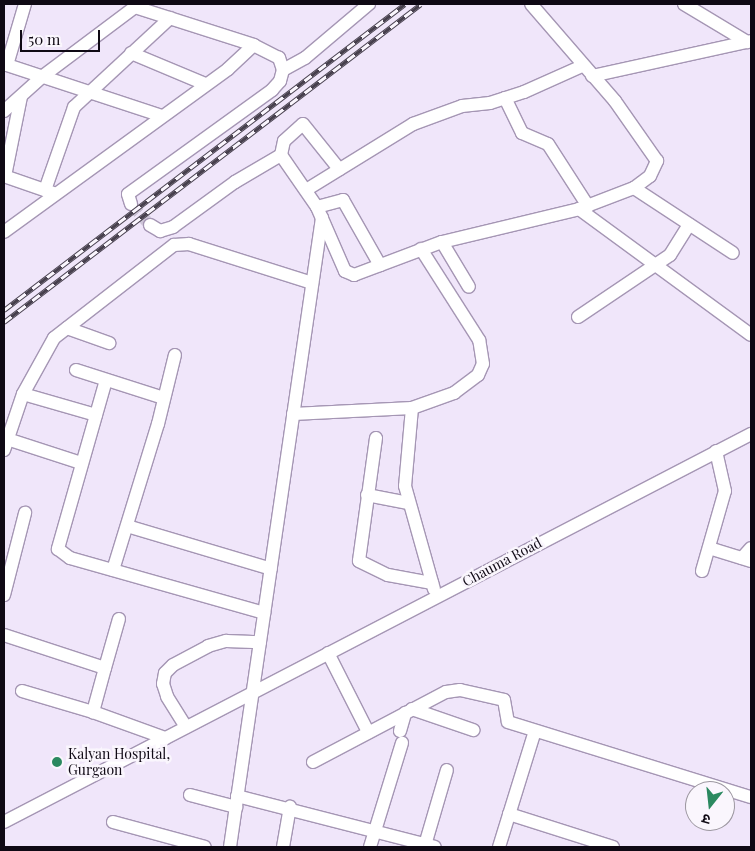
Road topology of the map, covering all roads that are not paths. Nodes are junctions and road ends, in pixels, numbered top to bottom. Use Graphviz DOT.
graph roads {
  1 [pos="25,4"];
  2 [pos="369,4"];
  3 [pos="531,4"];
  4 [pos="684,4"];
  5 [pos="137,5"];
  6 [pos="170,18"];
  7 [pos="749,41"];
  8 [pos="254,45"];
  9 [pos="131,53"];
  10 [pos="5,64"];
  11 [pos="582,66"];
  12 [pos="284,70"];
  13 [pos="43,76"];
  14 [pos="592,76"];
  15 [pos="205,84"];
  16 [pos="92,91"];
  17 [pos="21,98"];
  18 [pos="505,98"];
  19 [pos="4,111"];
  20 [pos="162,116"];
  21 [pos="281,155"];
  22 [pos="339,169"];
  23 [pos="4,176"];
  24 [pos="634,188"];
  25 [pos="306,190"];
  26 [pos="50,192"];
  27 [pos="131,204"];
  28 [pos="584,207"];
  29 [pos="319,213"];
  30 [pos="150,225"];
  31 [pos="689,225"];
  32 [pos="5,229"];
  33 [pos="442,242"];
  34 [pos="421,249"];
  35 [pos="732,252"];
  36 [pos="380,265"];
  37 [pos="655,266"];
  38 [pos="312,284"];
  39 [pos="470,287"];
  40 [pos="578,317"];
  41 [pos="67,328"];
  42 [pos="751,335"];
  43 [pos="109,343"];
  44 [pos="175,355"];
  45 [pos="76,370"];
  46 [pos="106,380"];
  47 [pos="23,394"];
  48 [pos="164,398"];
  49 [pos="412,408"];
  50 [pos="293,414"];
  51 [pos="96,415"];
  52 [pos="751,434"];
  53 [pos="376,438"];
  54 [pos="5,442"];
  55 [pos="716,452"];
  56 [pos="81,463"];
  57 [pos="367,495"];
  58 [pos="408,503"];
  59 [pos="25,513"];
  60 [pos="127,526"];
  61 [pos="709,548"];
  62 [pos="751,548"];
  63 [pos="746,560"];
  64 [pos="270,569"];
  65 [pos="113,570"];
  66 [pos="702,571"];
  67 [pos="432,583"];
  68 [pos="4,595"];
  69 [pos="436,596"];
  70 [pos="264,613"];
  71 [pos="119,619"];
  72 [pos="4,635"];
  73 [pos="260,642"];
  74 [pos="328,653"];
  75 [pos="105,668"];
  76 [pos="22,691"];
  77 [pos="253,692"];
  78 [pos="409,711"];
  79 [pos="93,712"];
  80 [pos="186,727"];
  81 [pos="474,730"];
  82 [pos="534,731"];
  83 [pos="368,732"];
  84 [pos="165,738"];
  85 [pos="313,762"];
  86 [pos="447,770"];
  87 [pos="190,795"];
  88 [pos="751,797"];
  89 [pos="236,801"];
  90 [pos="290,807"];
  91 [pos="509,814"];
  92 [pos="4,822"];
  93 [pos="113,822"];
  94 [pos="375,830"];
  95 [pos="425,846"];
  96 [pos="205,847"];
  97 [pos="230,847"];
  98 [pos="283,847"];
  99 [pos="370,847"];
  100 [pos="499,847"];
  101 [pos="613,847"];
  1 -- 10 [label="street"];
  2 -- 12 [label="street"];
  3 -- 11 [label="street"];
  4 -- 7 [label="street"];
  5 -- 6 [label="street"];
  5 -- 13 [label="street"];
  6 -- 8 [label="street"];
  6 -- 9 [label="street"];
  7 -- 14 [label="street"];
  8 -- 12 [label="street"];
  8 -- 15 [label="street"];
  9 -- 15 [label="street"];
  9 -- 16 [label="street"];
  10 -- 13 [label="street"];
  11 -- 14 [label="street"];
  11 -- 18 [label="street"];
  12 -- 27 [label="street"];
  13 -- 16 [label="street"];
  13 -- 17 [label="street"];
  14 -- 24 [label="street"];
  15 -- 20 [label="street"];
  16 -- 20 [label="street"];
  16 -- 26 [label="street"];
  17 -- 19 [label="street"];
  17 -- 23 [label="street"];
  18 -- 22 [label="street"];
  18 -- 28 [label="street"];
  20 -- 26 [label="street"];
  21 -- 22 [label="street"];
  21 -- 25 [label="street"];
  21 -- 30 [label="street"];
  22 -- 25 [label="street"];
  23 -- 26 [label="street"];
  24 -- 28 [label="street"];
  24 -- 31 [label="street"];
  25 -- 29 [label="street"];
  26 -- 32 [label="street"];
  28 -- 33 [label="street"];
  28 -- 37 [label="street"];
  29 -- 36 [label="street"];
  29 -- 36 [label="street"];
  29 -- 38 [label="street"];
  31 -- 35 [label="street"];
  31 -- 37 [label="street"];
  33 -- 34 [label="street"];
  33 -- 39 [label="street"];
  34 -- 36 [label="street"];
  34 -- 49 [label="street"];
  37 -- 40 [label="street"];
  37 -- 42 [label="street"];
  38 -- 41 [label="street"];
  38 -- 50 [label="street"];
  41 -- 43 [label="street"];
  41 -- 47 [label="street"];
  44 -- 48 [label="street"];
  45 -- 46 [label="street"];
  46 -- 48 [label="street"];
  46 -- 51 [label="street"];
  47 -- 51 [label="street"];
  47 -- 54 [label="street"];
  48 -- 60 [label="street"];
  49 -- 50 [label="street"];
  49 -- 58 [label="street"];
  50 -- 64 [label="street"];
  51 -- 56 [label="street"];
  52 -- 55 [label="street, Chauma Road"];
  53 -- 57 [label="street"];
  54 -- 56 [label="street"];
  55 -- 61 [label="street"];
  55 -- 69 [label="street, Chauma Road"];
  56 -- 65 [label="street"];
  57 -- 58 [label="street"];
  57 -- 67 [label="street"];
  58 -- 67 [label="street"];
  59 -- 68 [label="street"];
  60 -- 64 [label="street"];
  60 -- 65 [label="street"];
  61 -- 63 [label="street"];
  61 -- 66 [label="street"];
  62 -- 63 [label="street"];
  64 -- 70 [label="street"];
  65 -- 70 [label="street"];
  67 -- 69 [label="street"];
  69 -- 74 [label="street, Chauma Road"];
  70 -- 73 [label="street"];
  71 -- 75 [label="street"];
  72 -- 75 [label="street"];
  73 -- 77 [label="street"];
  73 -- 80 [label="street"];
  74 -- 77 [label="street, Chauma Road"];
  74 -- 83 [label="street"];
  75 -- 79 [label="street"];
  76 -- 79 [label="street"];
  77 -- 80 [label="street, Chauma Road"];
  77 -- 89 [label="street"];
  78 -- 81 [label="street"];
  78 -- 82 [label="street"];
  78 -- 83 [label="street"];
  78 -- 94 [label="street"];
  79 -- 84 [label="street"];
  80 -- 84 [label="street, Chauma Road"];
  82 -- 88 [label="street"];
  82 -- 91 [label="street"];
  83 -- 85 [label="street"];
  84 -- 92 [label="street, Chauma Road"];
  86 -- 95 [label="street"];
  87 -- 89 [label="street"];
  89 -- 90 [label="street"];
  89 -- 97 [label="street"];
  90 -- 94 [label="street"];
  90 -- 98 [label="street"];
  91 -- 100 [label="street"];
  91 -- 101 [label="street"];
  93 -- 96 [label="street"];
  94 -- 95 [label="street"];
  94 -- 99 [label="street"];
}
